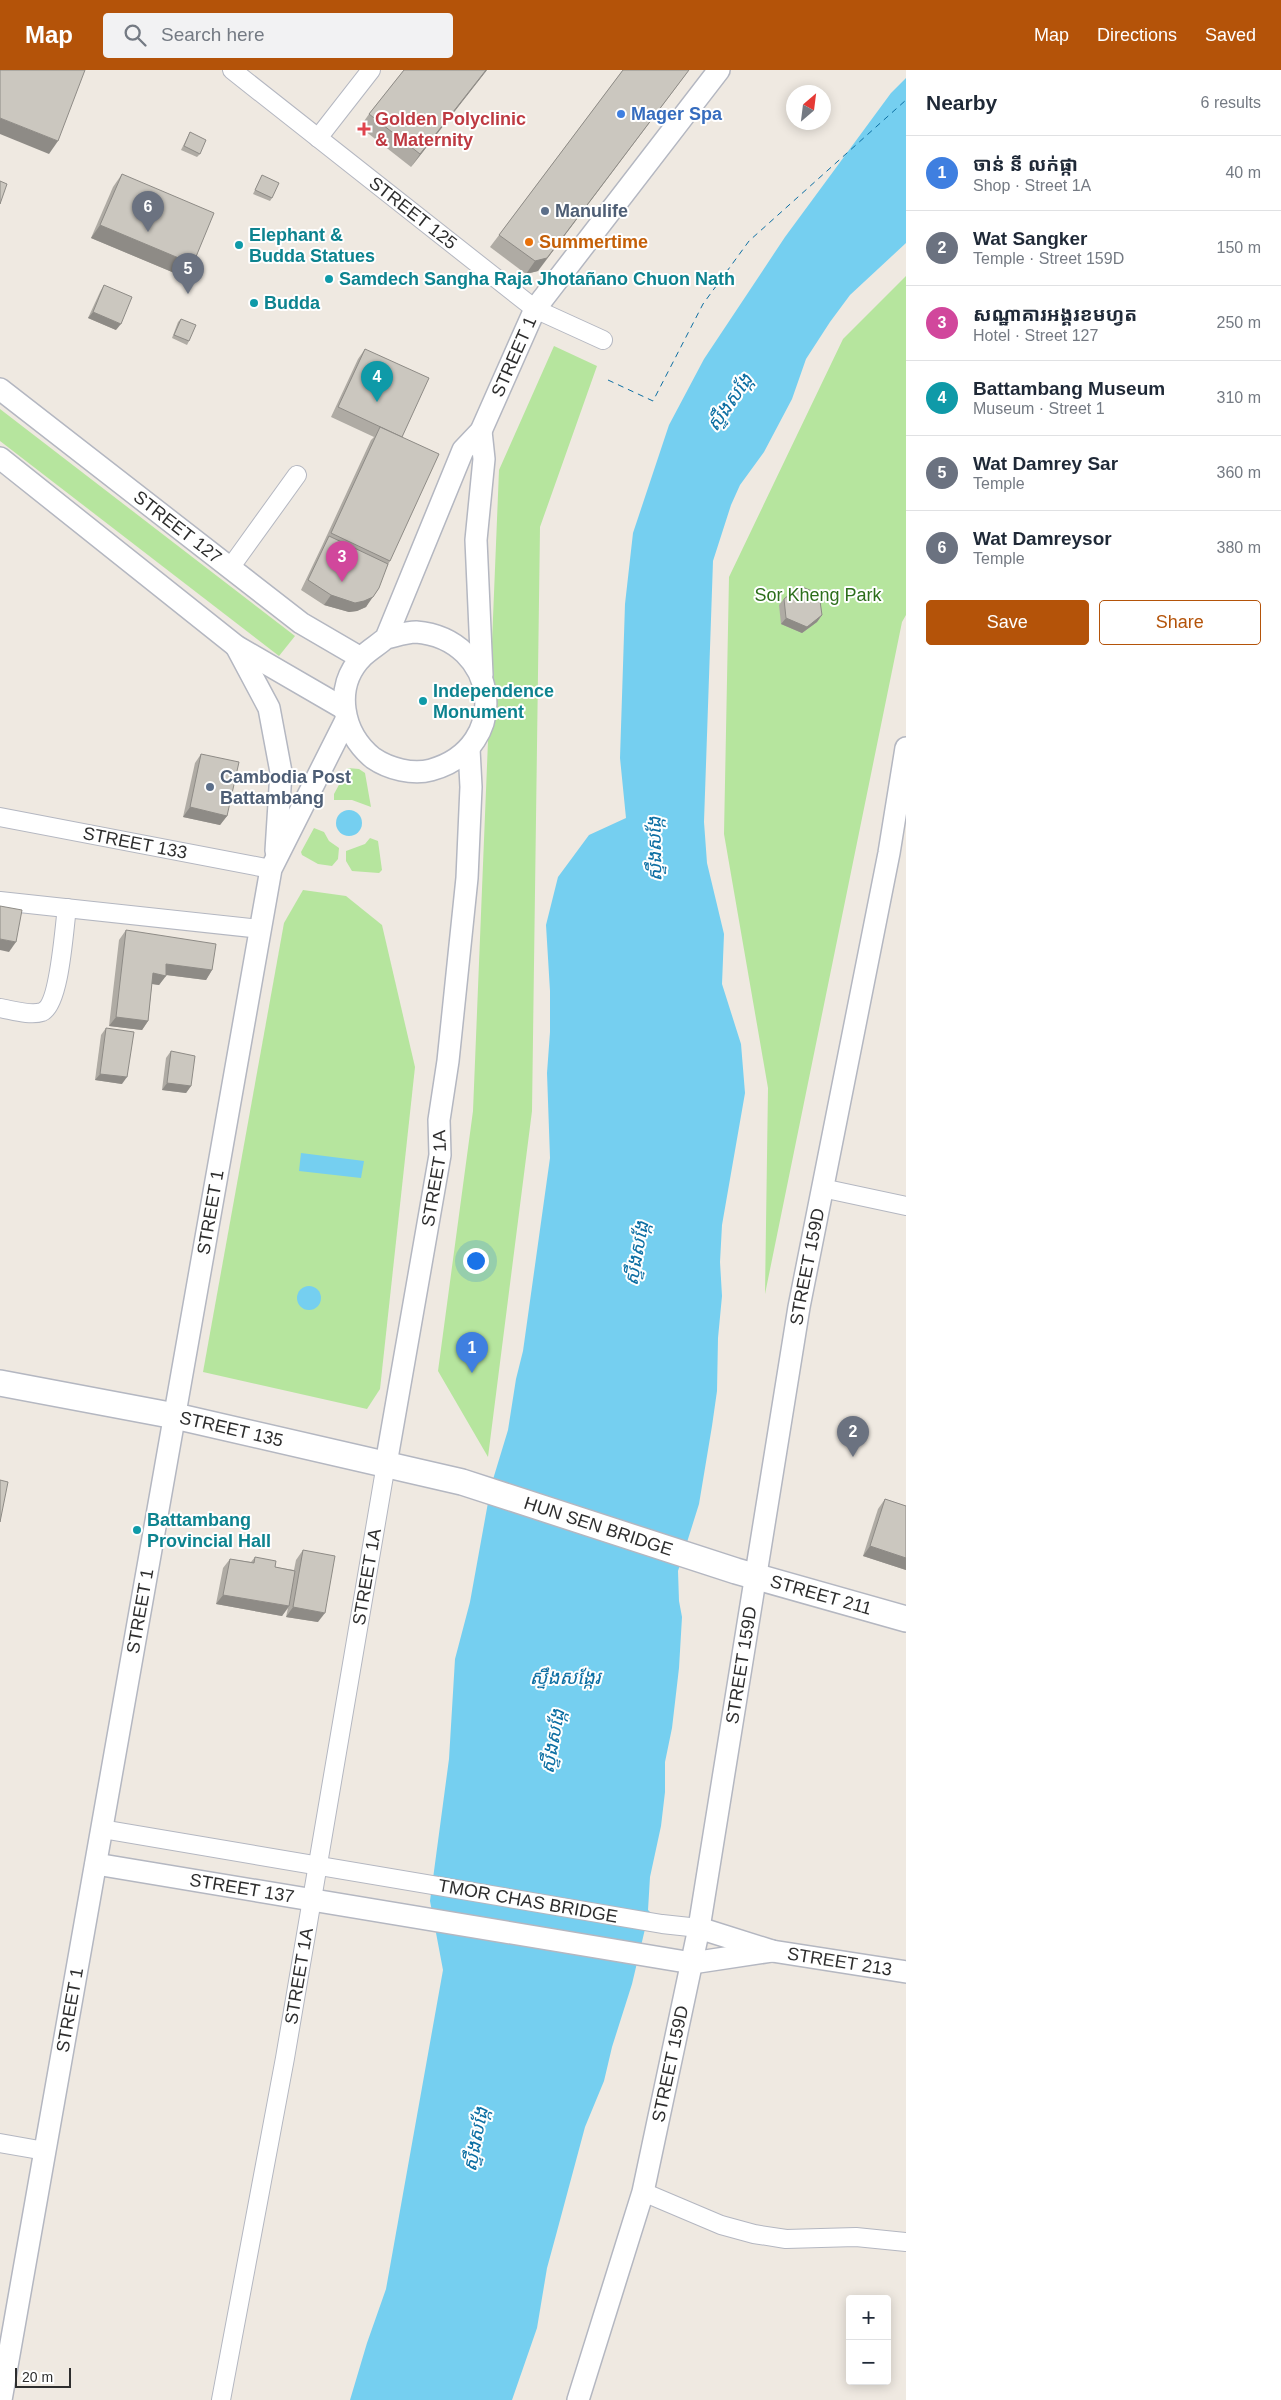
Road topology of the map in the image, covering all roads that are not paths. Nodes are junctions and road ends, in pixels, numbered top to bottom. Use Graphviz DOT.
graph roads {
  1 [pos="232,70"];
  2 [pos="371,70"];
  3 [pos="719,70"];
  4 [pos="318,138"];
  5 [pos="534,309"];
  6 [pos="603,340"];
  7 [pos="0,389"];
  8 [pos="481,431"];
  9 [pos="0,458"];
  10 [pos="297,475"];
  11 [pos="230,568"];
  12 [pos="386,638"];
  13 [pos="236,646"];
  14 [pos="361,658"];
  15 [pos="482,676"];
  16 [pos="344,714"];
  17 [pos="906,748"];
  18 [pos="469,749"];
  19 [pos="0,817"];
  20 [pos="273,865"];
  21 [pos="0,901"];
  22 [pos="66,908"];
  23 [pos="260,929"];
  24 [pos="0,1008"];
  25 [pos="822,1188"];
  26 [pos="906,1206"];
  27 [pos="0,1383"];
  28 [pos="175,1416"];
  29 [pos="386,1464"];
  30 [pos="462,1482"];
  31 [pos="746,1573"];
  32 [pos="906,1619"];
  33 [pos="102,1829"];
  34 [pos="96,1864"];
  35 [pos="319,1864"];
  36 [pos="312,1900"];
  37 [pos="662,1924"];
  38 [pos="699,1928"];
  39 [pos="772,1950"];
  40 [pos="654,1958"];
  41 [pos="692,1963"];
  42 [pos="906,1972"];
  43 [pos="0,2143"];
  44 [pos="45,2151"];
  45 [pos="643,2192"];
  46 [pos="906,2242"];
  47 [pos="1,2400"];
  48 [pos="221,2400"];
  49 [pos="578,2400"];
  1 -- 4 [label="street, STREET 125"];
  2 -- 4 [label="street"];
  3 -- 5 [label="street, STREET 1"];
  4 -- 5 [label="street, STREET 125"];
  5 -- 6 [label="street, STREET 125"];
  5 -- 8 [label="street, STREET 1"];
  7 -- 11 [label="street, STREET 127"];
  8 -- 12 [label="street, STREET 1"];
  8 -- 15 [label="street, STREET 1"];
  9 -- 13 [label="street"];
  10 -- 11 [label="street"];
  11 -- 14 [label="street, STREET 127"];
  12 -- 14 [label="street"];
  12 -- 15 [label="street"];
  13 -- 16 [label="street"];
  13 -- 20 [label="street"];
  14 -- 16 [label="street"];
  15 -- 18 [label="street"];
  16 -- 18 [label="street"];
  16 -- 20 [label="street, STREET 1"];
  17 -- 25 [label="street, STREET 159D"];
  18 -- 29 [label="street, STREET 1A"];
  19 -- 20 [label="street, STREET 133"];
  20 -- 23 [label="street, STREET 1"];
  21 -- 22 [label="street"];
  22 -- 23 [label="street"];
  22 -- 24 [label="street"];
  23 -- 28 [label="street, STREET 1"];
  25 -- 26 [label="street"];
  25 -- 31 [label="street, STREET 159D"];
  27 -- 28 [label="main road, STREET 135"];
  28 -- 29 [label="main road, STREET 135"];
  28 -- 33 [label="street, STREET 1"];
  29 -- 30 [label="main road, STREET 135"];
  29 -- 35 [label="street, STREET 1A"];
  30 -- 31 [label="main road, HUN SEN BRIDGE"];
  31 -- 32 [label="main road, STREET 211"];
  31 -- 38 [label="street, STREET 159D"];
  33 -- 34 [label="street, STREET 1"];
  33 -- 35 [label="street, STREET 137"];
  34 -- 36 [label="street, STREET 137"];
  34 -- 44 [label="street, STREET 1"];
  35 -- 36 [label="street, STREET 1A"];
  35 -- 37 [label="street, TMOR CHAS BRIDGE"];
  36 -- 40 [label="street, STREET 137"];
  36 -- 48 [label="street, STREET 1A"];
  37 -- 38 [label="street, STREET 213"];
  38 -- 39 [label="street, STREET 213"];
  38 -- 41 [label="street, STREET 159D"];
  39 -- 41 [label="street, STREET 213"];
  39 -- 42 [label="street, STREET 213"];
  40 -- 41 [label="street, STREET 213"];
  41 -- 45 [label="street, STREET 159D"];
  43 -- 44 [label="street"];
  44 -- 47 [label="street, STREET 1"];
  45 -- 46 [label="street"];
  45 -- 49 [label="street, STREET 159D"];
}
